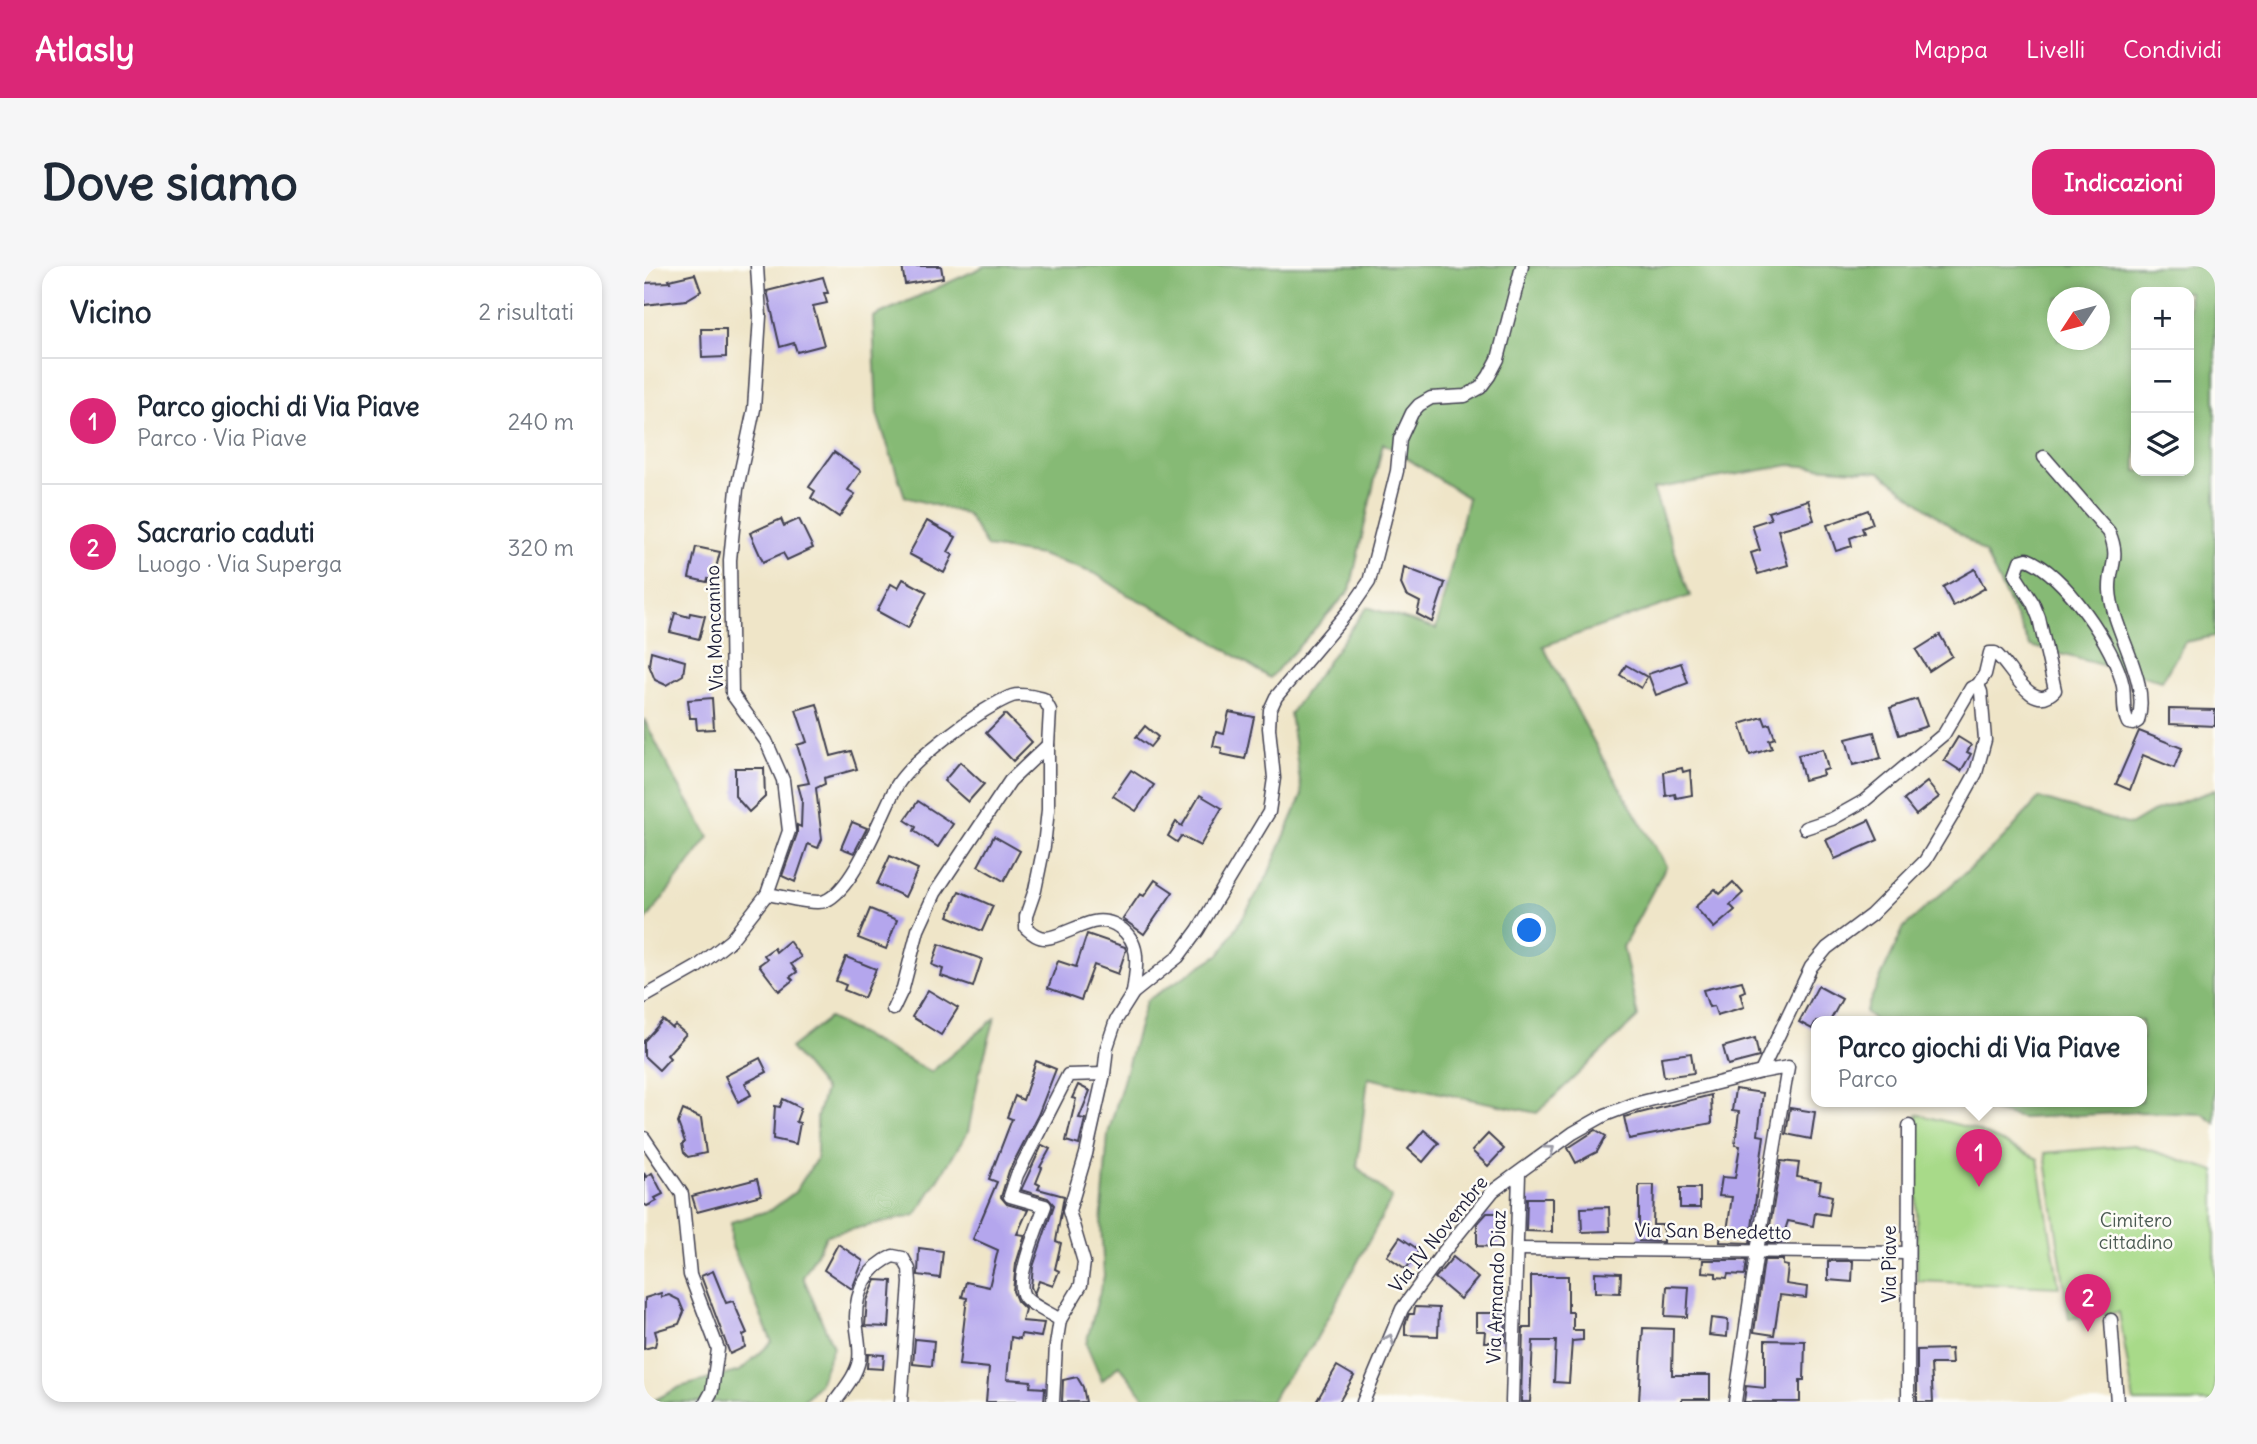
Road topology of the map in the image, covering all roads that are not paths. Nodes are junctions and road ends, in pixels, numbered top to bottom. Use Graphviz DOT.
graph roads {
  1 [pos="757,266"];
  2 [pos="1522,266"];
  3 [pos="2044,457"];
  4 [pos="1978,685"];
  5 [pos="1048,745"];
  6 [pos="1805,828"];
  7 [pos="766,894"];
  8 [pos="1133,993"];
  9 [pos="644,997"];
  10 [pos="893,1009"];
  11 [pos="1761,1072"];
  12 [pos="1104,1074"];
  13 [pos="1909,1126"];
  14 [pos="644,1138"];
  15 [pos="1519,1174"];
  16 [pos="1518,1249"];
  17 [pos="1757,1251"];
  18 [pos="1908,1253"];
  19 [pos="1060,1320"];
  20 [pos="2111,1320"];
  21 [pos="706,1402"];
  22 [pos="835,1402"];
  23 [pos="901,1402"];
  24 [pos="1053,1402"];
  25 [pos="1363,1402"];
  26 [pos="1512,1402"];
  27 [pos="1735,1402"];
  28 [pos="1909,1402"];
  29 [pos="2117,1402"];
  1 -- 7 [label="street, Via Moncanino"];
  2 -- 8 [label="street"];
  3 -- 4 [label="street"];
  4 -- 6 [label="street"];
  4 -- 11 [label="street"];
  5 -- 7 [label="street"];
  5 -- 8 [label="street"];
  5 -- 10 [label="street"];
  7 -- 9 [label="street, Via Moncanino"];
  8 -- 12 [label="street"];
  15 -- 11 [label="street, Via IV Novembre, one-way"];
  11 -- 17 [label="street, Via IV Novembre"];
  12 -- 19 [label="street"];
  12 -- 19 [label="street"];
  13 -- 18 [label="street, Via Piave"];
  14 -- 21 [label="street"];
  15 -- 16 [label="street, Via Armando Diaz"];
  25 -- 15 [label="street, Via IV Novembre, one-way"];
  16 -- 17 [label="street, Via San Benedetto"];
  16 -- 26 [label="street, Via Armando Diaz"];
  17 -- 18 [label="street, Via San Benedetto"];
  17 -- 27 [label="street"];
  18 -- 28 [label="street, Via Piave"];
  19 -- 24 [label="street"];
  20 -- 29 [label="street"];
  22 -- 23 [label="street"];
}
